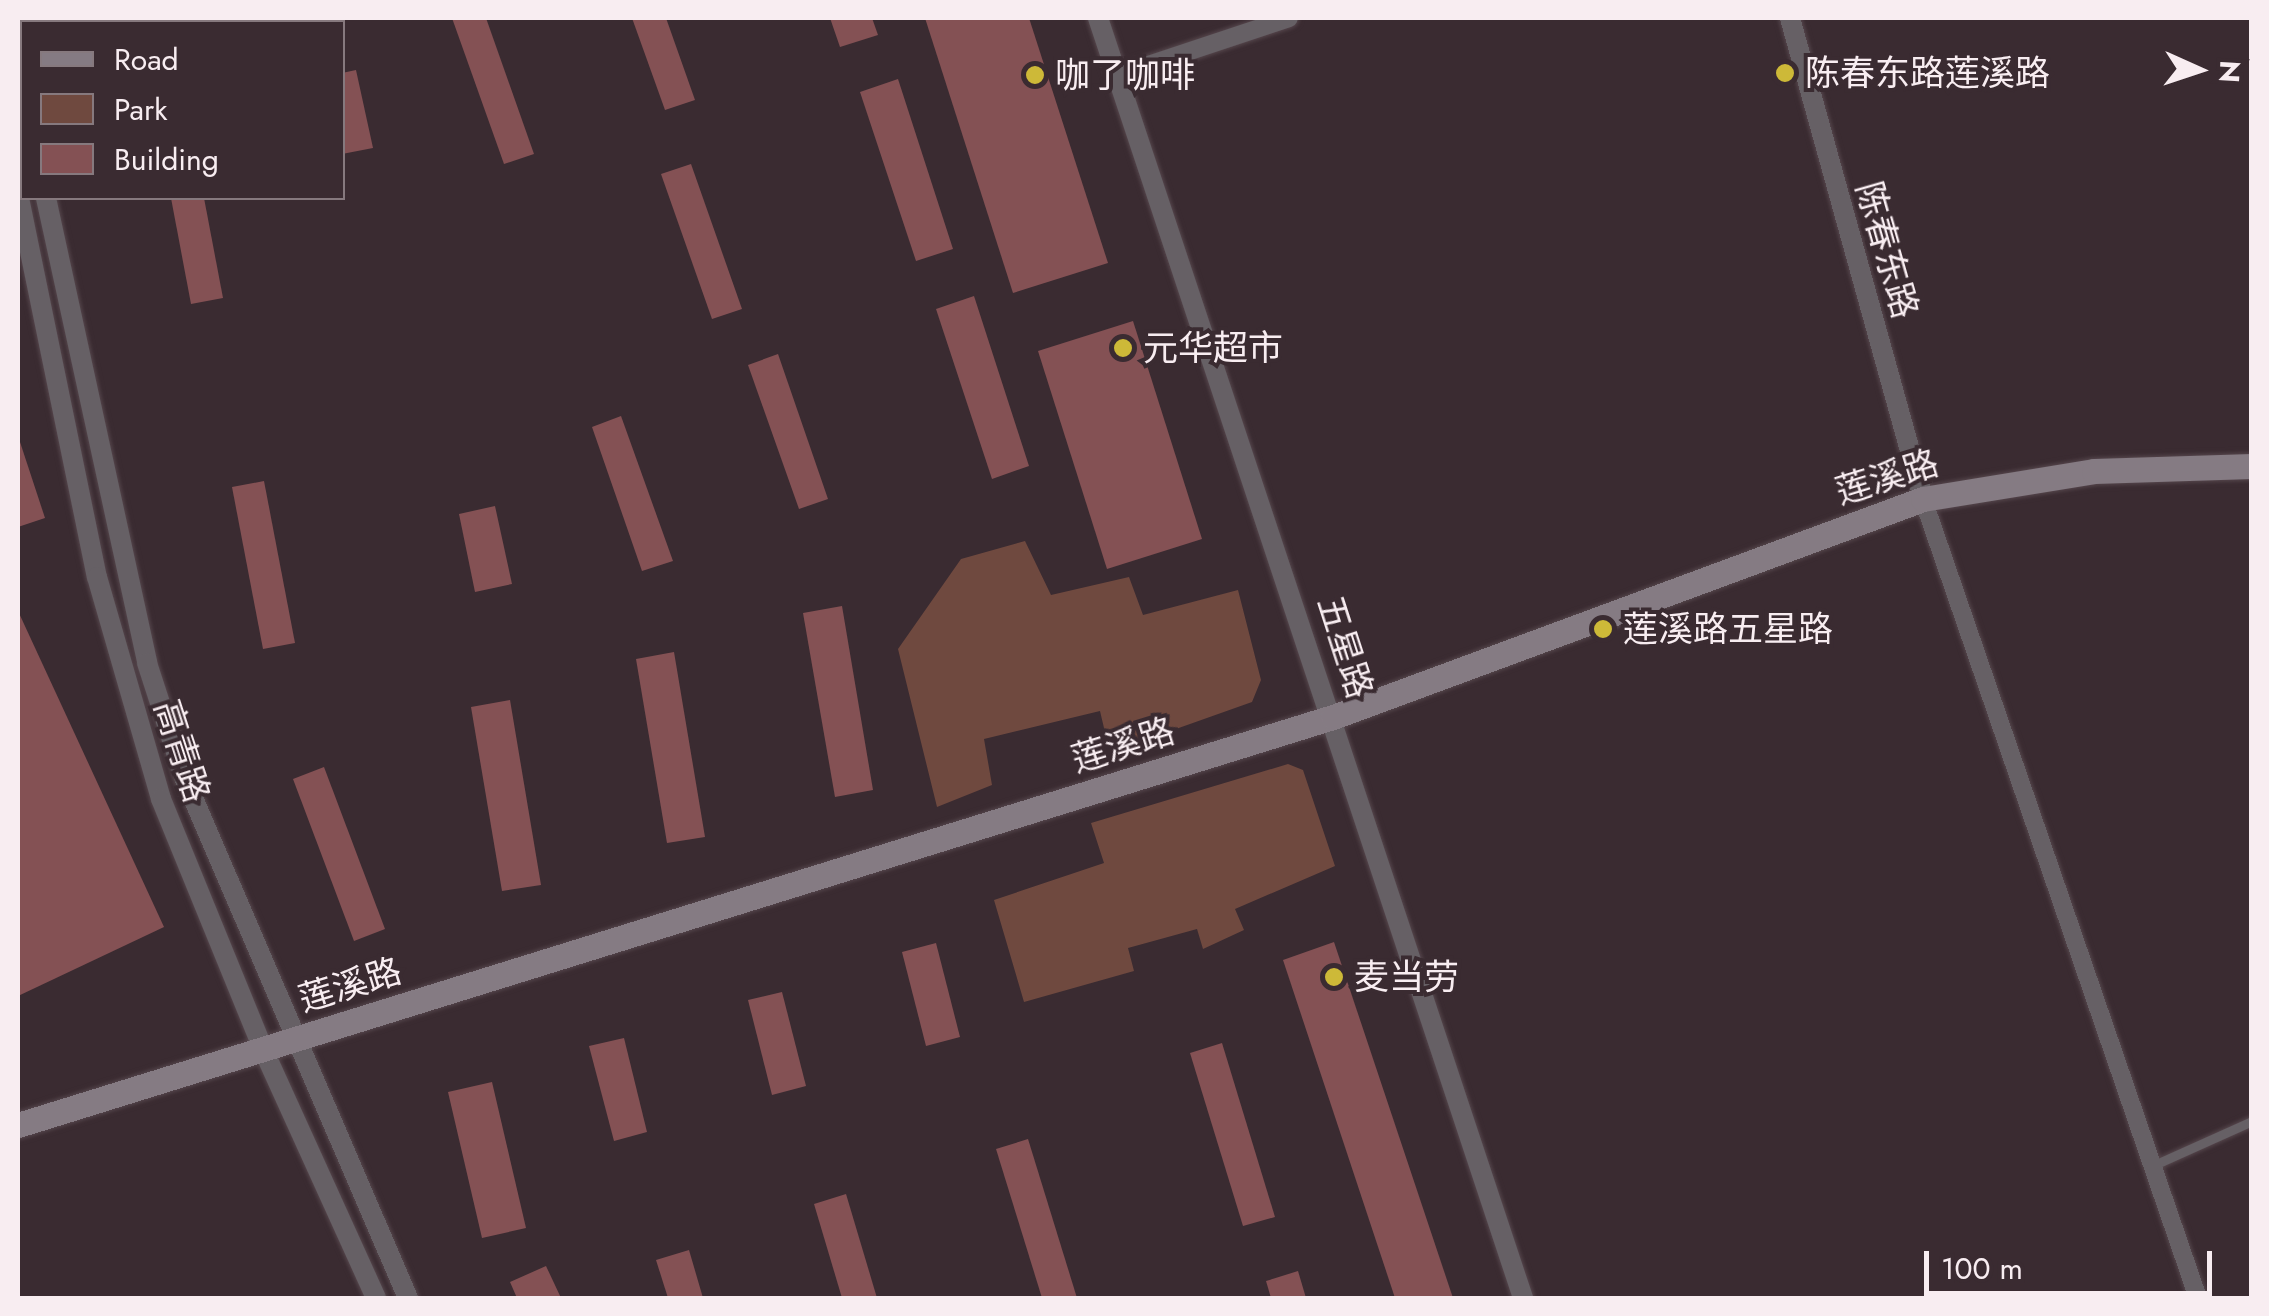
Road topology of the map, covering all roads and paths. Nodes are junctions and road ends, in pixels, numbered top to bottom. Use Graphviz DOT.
graph roads {
  1 [pos="1098,18"];
  2 [pos="1289,18"];
  3 [pos="1790,18"];
  4 [pos="1118,76"];
  5 [pos="18,193"];
  6 [pos="46,200"];
  7 [pos="2252,466"];
  8 [pos="1923,499"];
  9 [pos="1333,717"];
  10 [pos="297,1038"];
  11 [pos="263,1049"];
  12 [pos="2252,1121"];
  13 [pos="18,1125"];
  14 [pos="2153,1165"];
  15 [pos="376,1298"];
  16 [pos="408,1298"];
  17 [pos="1523,1298"];
  18 [pos="2198,1298"];
  1 -- 4 [label="street, 五星路"];
  2 -- 4 [label="street"];
  3 -- 8 [label="street, 陈春东路"];
  4 -- 9 [label="street, 五星路"];
  5 -- 11 [label="street, 高青路"];
  6 -- 10 [label="street, 高青路"];
  7 -- 8 [label="main road, 莲溪路"];
  8 -- 9 [label="main road, 莲溪路"];
  8 -- 14 [label="street"];
  9 -- 10 [label="main road, 莲溪路"];
  9 -- 17 [label="street, 五星路"];
  10 -- 11 [label="main road, 莲溪路"];
  10 -- 16 [label="street, 高青路"];
  11 -- 13 [label="main road, 莲溪路"];
  11 -- 15 [label="street, 高青路"];
  12 -- 14 [label="lane"];
  14 -- 18 [label="street"];
}
